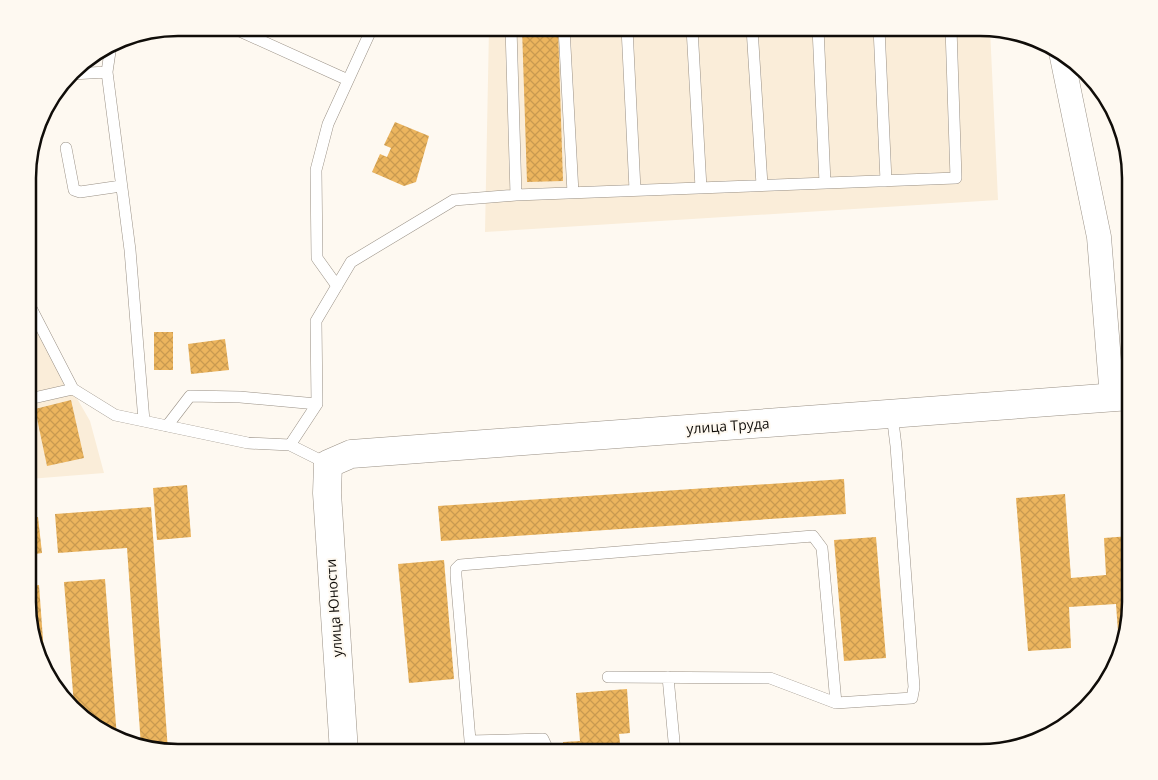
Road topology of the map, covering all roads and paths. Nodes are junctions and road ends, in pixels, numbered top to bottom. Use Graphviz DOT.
graph roads {
  1 [pos="251,36"];
  2 [pos="368,36"];
  3 [pos="511,36"];
  4 [pos="564,36"];
  5 [pos="627,36"];
  6 [pos="692,36"];
  7 [pos="753,36"];
  8 [pos="818,36"];
  9 [pos="879,36"];
  10 [pos="951,36"];
  11 [pos="109,54"];
  12 [pos="1063,63"];
  13 [pos="107,72"];
  14 [pos="82,73"];
  15 [pos="348,80"];
  16 [pos="66,148"];
  17 [pos="886,181"];
  18 [pos="825,183"];
  19 [pos="121,186"];
  20 [pos="762,186"];
  21 [pos="701,188"];
  22 [pos="635,190"];
  23 [pos="573,193"];
  24 [pos="516,195"];
  25 [pos="337,286"];
  26 [pos="36,318"];
  27 [pos="73,389"];
  28 [pos="36,397"];
  29 [pos="1121,397"];
  30 [pos="317,404"];
  31 [pos="892,414"];
  32 [pos="144,421"];
  33 [pos="167,426"];
  34 [pos="290,445"];
  35 [pos="328,464"];
  36 [pos="608,677"];
  37 [pos="668,677"];
  38 [pos="836,703"];
  39 [pos="674,743"];
  40 [pos="343,744"];
  41 [pos="470,744"];
  42 [pos="495,744"];
  43 [pos="545,744"];
  1 -- 15 [label="lane"];
  2 -- 15 [label="lane"];
  3 -- 24 [label="lane"];
  4 -- 23 [label="lane"];
  5 -- 22 [label="lane"];
  6 -- 21 [label="lane"];
  7 -- 20 [label="lane"];
  8 -- 18 [label="lane"];
  9 -- 17 [label="lane"];
  10 -- 17 [label="lane"];
  11 -- 13 [label="lane"];
  12 -- 29 [label="street"];
  13 -- 14 [label="lane"];
  13 -- 19 [label="lane"];
  15 -- 25 [label="lane"];
  16 -- 19 [label="lane"];
  17 -- 18 [label="lane"];
  18 -- 20 [label="lane"];
  19 -- 32 [label="lane"];
  20 -- 21 [label="lane"];
  21 -- 22 [label="lane"];
  22 -- 23 [label="lane"];
  23 -- 24 [label="lane"];
  24 -- 25 [label="lane"];
  25 -- 30 [label="lane"];
  26 -- 27 [label="lane"];
  27 -- 28 [label="lane"];
  27 -- 32 [label="lane"];
  29 -- 31 [label="street, улица Труда"];
  30 -- 33 [label="lane"];
  30 -- 34 [label="lane"];
  31 -- 35 [label="street, улица Труда"];
  31 -- 38 [label="lane"];
  32 -- 33 [label="lane"];
  33 -- 34 [label="lane"];
  34 -- 35 [label="lane"];
  35 -- 40 [label="street, улица Юности"];
  36 -- 37 [label="lane"];
  37 -- 38 [label="lane"];
  37 -- 39 [label="lane"];
  38 -- 41 [label="lane"];
  42 -- 43 [label="lane"];
}
